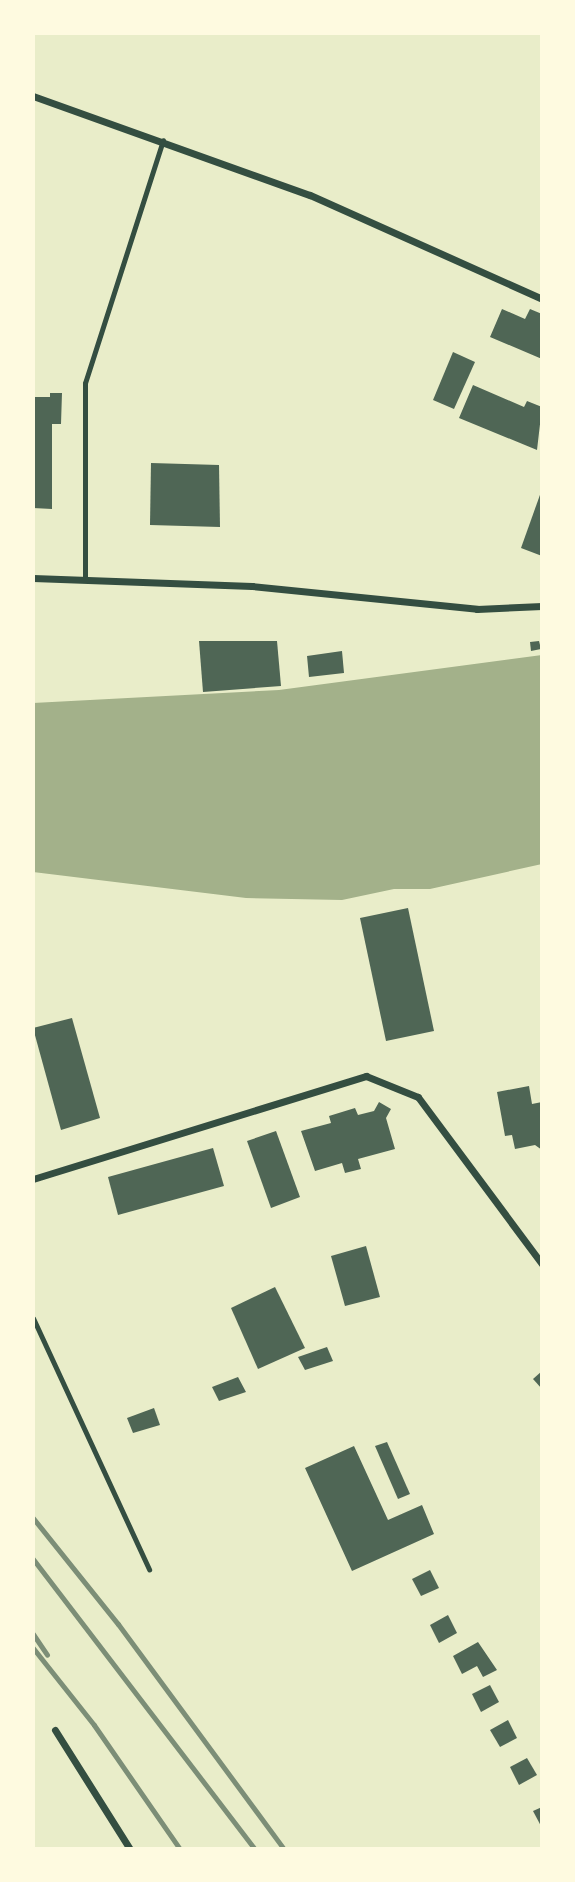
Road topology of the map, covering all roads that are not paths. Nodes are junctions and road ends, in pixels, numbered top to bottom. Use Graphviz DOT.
graph roads {
  1 [pos="33,96"];
  2 [pos="163,140"];
  3 [pos="542,299"];
  4 [pos="33,578"];
  5 [pos="85,579"];
  6 [pos="542,606"];
  7 [pos="33,1179"];
  8 [pos="542,1264"];
  9 [pos="33,1318"];
  10 [pos="149,1569"];
  11 [pos="55,1730"];
  12 [pos="130,1849"];
  1 -- 2 [label="street"];
  2 -- 3 [label="street"];
  2 -- 5 [label="lane"];
  4 -- 5 [label="street"];
  5 -- 6 [label="street"];
  7 -- 8 [label="street"];
  9 -- 10 [label="lane"];
  11 -- 12 [label="street"];
}
